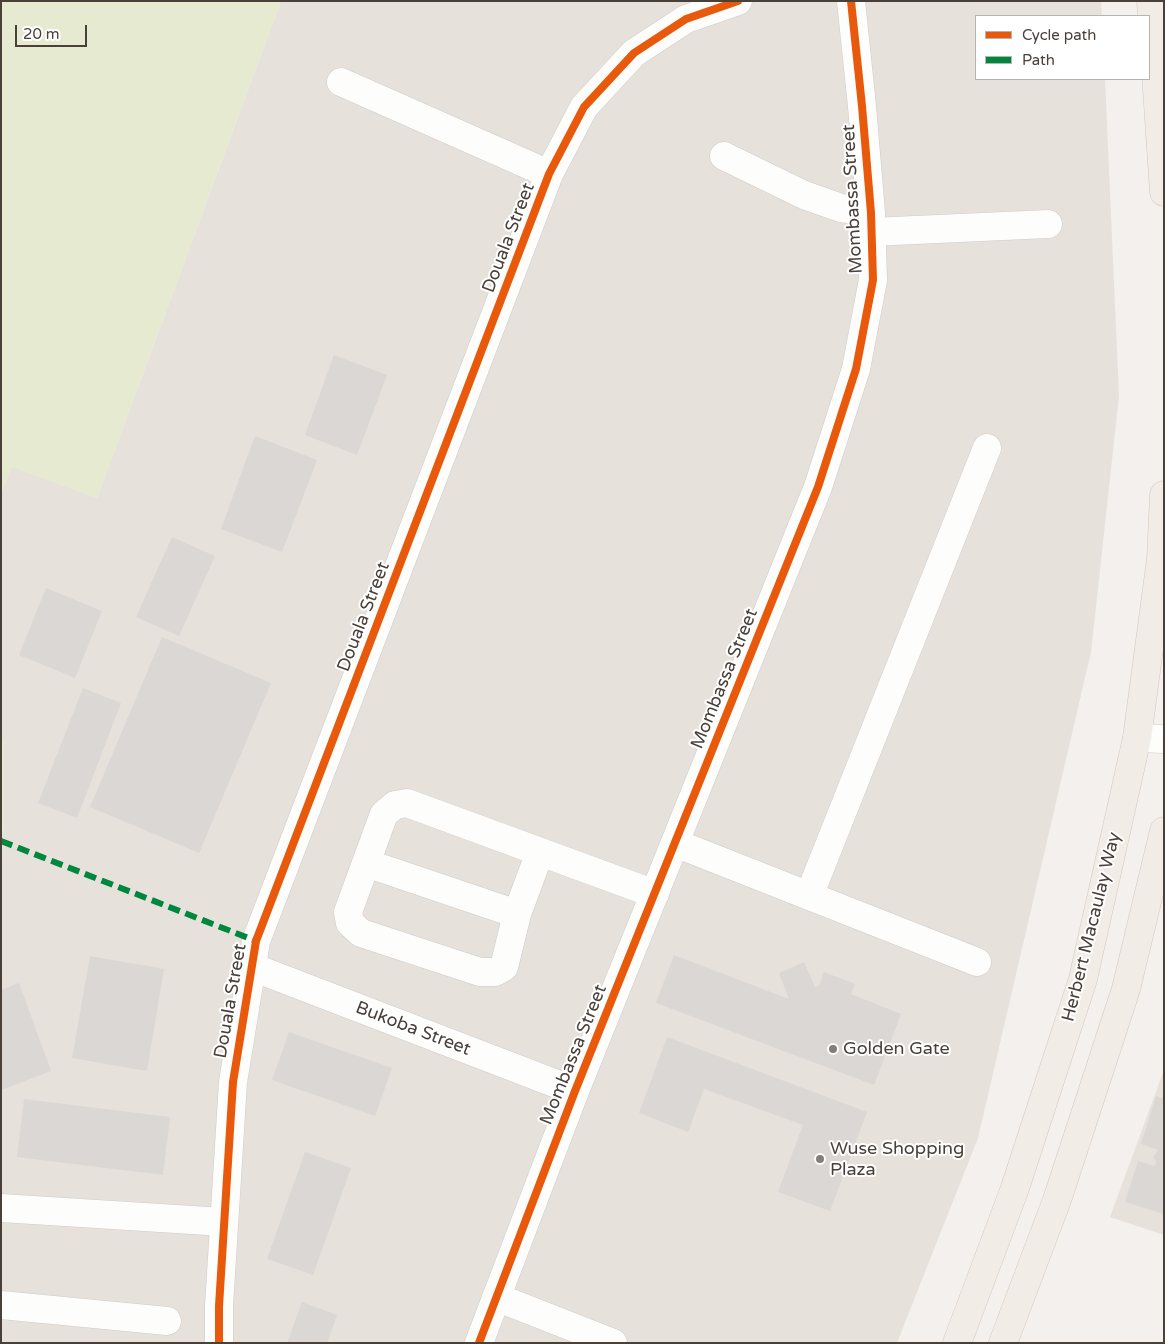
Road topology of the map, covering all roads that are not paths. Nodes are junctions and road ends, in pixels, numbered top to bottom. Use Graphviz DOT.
graph roads {
  1 [pos="851,1"];
  2 [pos="1151,1"];
  3 [pos="725,3"];
  4 [pos="341,82"];
  5 [pos="724,156"];
  6 [pos="549,174"];
  7 [pos="1164,192"];
  8 [pos="871,223"];
  9 [pos="1048,224"];
  10 [pos="986,448"];
  11 [pos="1164,496"];
  12 [pos="1137,738"];
  13 [pos="1164,739"];
  14 [pos="1164,831"];
  15 [pos="675,843"];
  16 [pos="540,852"];
  17 [pos="366,863"];
  18 [pos="655,894"];
  19 [pos="809,896"];
  20 [pos="517,914"];
  21 [pos="977,962"];
  22 [pos="252,967"];
  23 [pos="575,1092"];
  24 [pos="1,1208"];
  25 [pos="224,1222"];
  26 [pos="496,1297"];
  27 [pos="1,1306"];
  28 [pos="167,1321"];
  29 [pos="219,1343"];
  30 [pos="479,1343"];
  31 [pos="613,1343"];
  32 [pos="957,1343"];
  33 [pos="1003,1343"];
  1 -- 8 [label="street, Mombassa Street"];
  2 -- 7 [label="main road"];
  3 -- 6 [label="street, Douala Street"];
  4 -- 6 [label="street"];
  5 -- 8 [label="street"];
  6 -- 22 [label="street, Douala Street"];
  8 -- 9 [label="street"];
  8 -- 15 [label="street, Mombassa Street"];
  10 -- 19 [label="street"];
  11 -- 12 [label="main road, Herbert Macaulay Way"];
  12 -- 13 [label="street"];
  12 -- 32 [label="main road, Herbert Macaulay Way"];
  14 -- 33 [label="main road"];
  15 -- 18 [label="street, Mombassa Street"];
  15 -- 19 [label="street"];
  16 -- 17 [label="street"];
  16 -- 18 [label="street"];
  16 -- 20 [label="street"];
  17 -- 20 [label="street"];
  17 -- 20 [label="street"];
  18 -- 23 [label="street, Mombassa Street"];
  19 -- 21 [label="street"];
  22 -- 23 [label="street, Bukoba Street"];
  22 -- 25 [label="street, Douala Street"];
  23 -- 26 [label="street, Mombassa Street"];
  24 -- 25 [label="street"];
  25 -- 29 [label="street, Douala Street"];
  26 -- 30 [label="street, Mombassa Street"];
  26 -- 31 [label="street"];
  27 -- 28 [label="street"];
}
